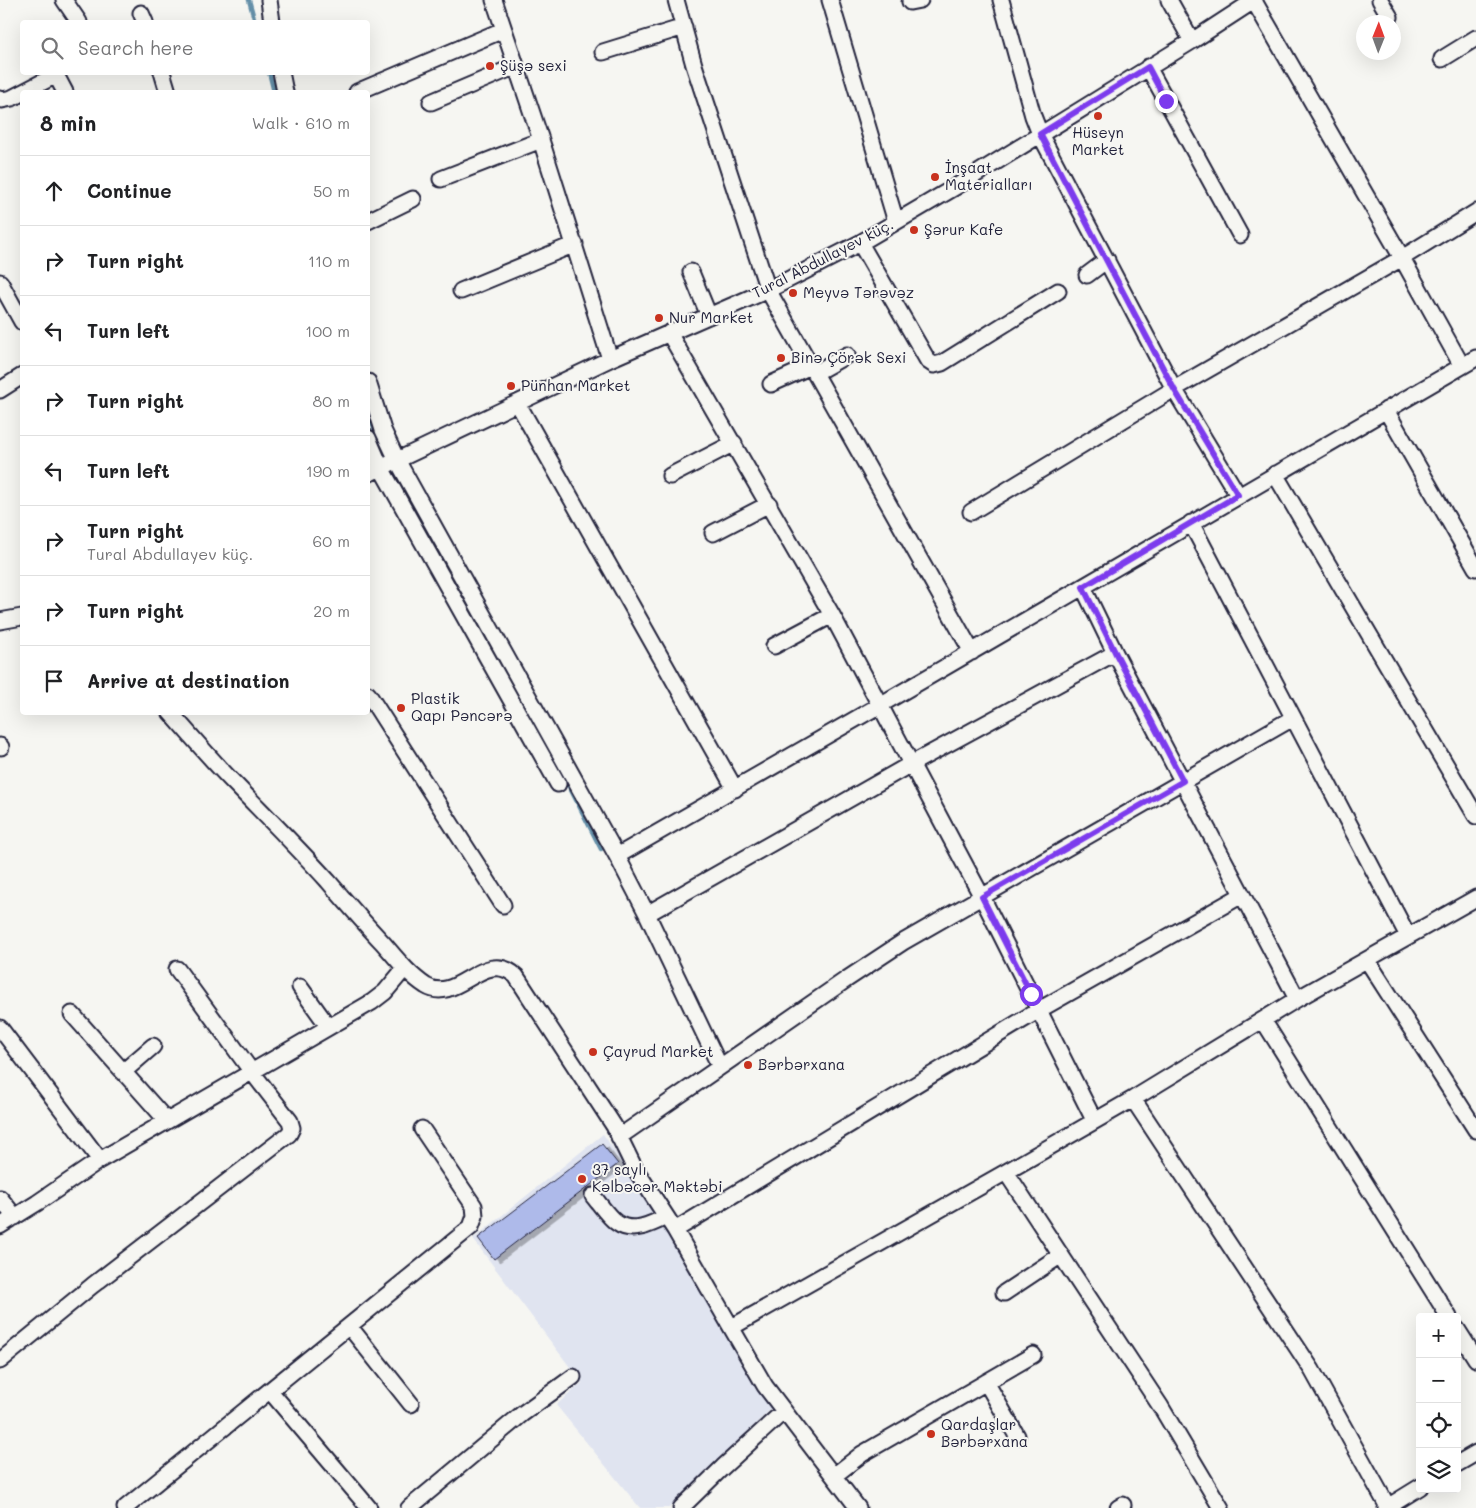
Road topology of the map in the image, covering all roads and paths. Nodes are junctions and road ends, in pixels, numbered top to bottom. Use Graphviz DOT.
graph roads {
  1 [pos="64,0"];
  2 [pos="268,0"];
  3 [pos="494,0"];
  4 [pos="676,0"];
  5 [pos="830,0"];
  6 [pos="1001,0"];
  7 [pos="1169,0"];
  8 [pos="1254,0"];
  9 [pos="1380,0"];
  10 [pos="1389,15"];
  11 [pos="78,20"];
  12 [pos="272,20"];
  13 [pos="684,27"];
  14 [pos="503,30"];
  15 [pos="1476,38"];
  16 [pos="1192,41"];
  17 [pos="603,52"];
  18 [pos="1442,59"];
  19 [pos="516,66"];
  20 [pos="1148,67"];
  21 [pos="56,75"];
  22 [pos="58,75"];
  23 [pos="163,75"];
  24 [pos="282,75"];
  25 [pos="27,90"];
  26 [pos="64,90"];
  27 [pos="167,90"];
  28 [pos="285,90"];
  29 [pos="362,90"];
  30 [pos="20,94"];
  31 [pos="0,99"];
  32 [pos="431,102"];
  33 [pos="1040,134"];
  34 [pos="541,140"];
  35 [pos="441,179"];
  36 [pos="413,199"];
  37 [pos="1476,212"];
  38 [pos="370,220"];
  39 [pos="896,222"];
  40 [pos="1240,235"];
  41 [pos="860,243"];
  42 [pos="575,244"];
  43 [pos="1402,258"];
  44 [pos="1107,260"];
  45 [pos="691,272"];
  46 [pos="1087,274"];
  47 [pos="0,282"];
  48 [pos="768,290"];
  49 [pos="461,291"];
  50 [pos="1058,291"];
  51 [pos="709,316"];
  52 [pos="20,318"];
  53 [pos="669,333"];
  54 [pos="846,355"];
  55 [pos="1476,358"];
  56 [pos="610,360"];
  57 [pos="1462,366"];
  58 [pos="813,369"];
  59 [pos="20,377"];
  60 [pos="771,384"];
  61 [pos="370,388"];
  62 [pos="1174,389"];
  63 [pos="0,390"];
  64 [pos="518,404"];
  65 [pos="1386,410"];
  66 [pos="734,444"];
  67 [pos="370,449"];
  68 [pos="396,460"];
  69 [pos="374,471"];
  70 [pos="1275,474"];
  71 [pos="670,476"];
  72 [pos="1238,495"];
  73 [pos="769,504"];
  74 [pos="971,512"];
  75 [pos="1191,523"];
  76 [pos="712,534"];
  77 [pos="1476,568"];
  78 [pos="1083,587"];
  79 [pos="832,615"];
  80 [pos="20,617"];
  81 [pos="0,621"];
  82 [pos="774,646"];
  83 [pos="972,652"];
  84 [pos="1115,652"];
  85 [pos="370,697"];
  86 [pos="880,706"];
  87 [pos="173,715"];
  88 [pos="1293,718"];
  89 [pos="911,764"];
  90 [pos="1183,781"];
  91 [pos="558,784"];
  92 [pos="735,789"];
  93 [pos="1476,816"];
  94 [pos="617,856"];
  95 [pos="1242,895"];
  96 [pos="982,897"];
  97 [pos="1476,898"];
  98 [pos="503,905"];
  99 [pos="647,914"];
  100 [pos="1408,936"];
  101 [pos="1366,960"];
  102 [pos="405,968"];
  103 [pos="177,969"];
  104 [pos="300,987"];
  105 [pos="1297,999"];
  106 [pos="1039,1010"];
  107 [pos="72,1014"];
  108 [pos="1263,1020"];
  109 [pos="328,1026"];
  110 [pos="0,1028"];
  111 [pos="153,1046"];
  112 [pos="720,1067"];
  113 [pos="123,1072"];
  114 [pos="252,1072"];
  115 [pos="1133,1099"];
  116 [pos="1094,1120"];
  117 [pos="167,1121"];
  118 [pos="422,1129"];
  119 [pos="1476,1130"];
  120 [pos="620,1137"];
  121 [pos="100,1160"];
  122 [pos="1006,1172"];
  123 [pos="593,1196"];
  124 [pos="0,1198"];
  125 [pos="15,1217"];
  126 [pos="666,1217"];
  127 [pos="0,1226"];
  128 [pos="674,1230"];
  129 [pos="1061,1255"];
  130 [pos="1004,1293"];
  131 [pos="1446,1313"];
  132 [pos="350,1326"];
  133 [pos="732,1327"];
  134 [pos="1461,1335"];
  135 [pos="1033,1355"];
  136 [pos="1476,1359"];
  137 [pos="0,1361"];
  138 [pos="573,1377"];
  139 [pos="986,1382"];
  140 [pos="270,1390"];
  141 [pos="411,1404"];
  142 [pos="784,1411"];
  143 [pos="1016,1436"];
  144 [pos="1476,1453"];
  145 [pos="1461,1462"];
  146 [pos="835,1475"];
  147 [pos="1416,1489"];
  148 [pos="1387,1507"];
  149 [pos="126,1508"];
  150 [pos="369,1508"];
  151 [pos="409,1508"];
  152 [pos="681,1508"];
  153 [pos="858,1508"];
  154 [pos="1221,1508"];
  1 -- 11 [label="street"];
  2 -- 12 [label="street"];
  3 -- 14 [label="street"];
  4 -- 13 [label="street"];
  5 -- 39 [label="street"];
  6 -- 33 [label="street"];
  7 -- 16 [label="street"];
  8 -- 16 [label="street, Tural Abdullayev küç."];
  8 -- 43 [label="street"];
  9 -- 10 [label="street"];
  13 -- 17 [label="street"];
  13 -- 48 [label="street"];
  14 -- 19 [label="street"];
  14 -- 29 [label="street"];
  15 -- 18 [label="street"];
  16 -- 20 [label="street, Tural Abdullayev küç."];
  19 -- 32 [label="street"];
  19 -- 34 [label="street"];
  20 -- 33 [label="street, Tural Abdullayev küç."];
  20 -- 40 [label="street"];
  21 -- 25 [label="street"];
  22 -- 26 [label="street"];
  23 -- 27 [label="street"];
  24 -- 28 [label="street"];
  30 -- 31 [label="street"];
  33 -- 39 [label="street, Tural Abdullayev küç."];
  33 -- 44 [label="street"];
  34 -- 35 [label="street"];
  34 -- 42 [label="street"];
  36 -- 38 [label="street"];
  37 -- 43 [label="street"];
  39 -- 41 [label="street, Tural Abdullayev küç."];
  41 -- 48 [label="street, Tural Abdullayev küç."];
  41 -- 50 [label="street"];
  42 -- 49 [label="street"];
  42 -- 56 [label="street"];
  43 -- 57 [label="street"];
  43 -- 62 [label="street"];
  44 -- 46 [label="street"];
  44 -- 62 [label="street"];
  45 -- 51 [label="street"];
  47 -- 52 [label="street"];
  48 -- 51 [label="street, Tural Abdullayev küç."];
  48 -- 58 [label="street"];
  51 -- 53 [label="street, Tural Abdullayev küç."];
  53 -- 56 [label="street, Tural Abdullayev küç."];
  53 -- 66 [label="street"];
  54 -- 58 [label="street"];
  55 -- 57 [label="street"];
  56 -- 64 [label="street, Tural Abdullayev küç."];
  57 -- 65 [label="street"];
  58 -- 60 [label="street"];
  58 -- 83 [label="street"];
  59 -- 63 [label="street"];
  61 -- 68 [label="street"];
  62 -- 72 [label="street"];
  62 -- 74 [label="street"];
  64 -- 68 [label="street, Tural Abdullayev küç."];
  64 -- 92 [label="street"];
  65 -- 70 [label="street"];
  65 -- 77 [label="street"];
  66 -- 71 [label="street"];
  66 -- 73 [label="street"];
  67 -- 69 [label="street"];
  68 -- 69 [label="street, Tural Abdullayev küç."];
  68 -- 94 [label="street"];
  69 -- 91 [label="street"];
  70 -- 72 [label="street"];
  70 -- 93 [label="street"];
  72 -- 75 [label="street"];
  73 -- 76 [label="street"];
  73 -- 79 [label="street"];
  75 -- 78 [label="street"];
  75 -- 88 [label="street"];
  78 -- 83 [label="street"];
  78 -- 84 [label="street"];
  79 -- 82 [label="street"];
  79 -- 86 [label="street"];
  80 -- 81 [label="street"];
  83 -- 86 [label="street"];
  84 -- 89 [label="street"];
  84 -- 90 [label="street"];
  85 -- 98 [label="street"];
  86 -- 89 [label="street"];
  86 -- 92 [label="street"];
  87 -- 102 [label="street"];
  88 -- 90 [label="street"];
  88 -- 100 [label="street"];
  89 -- 96 [label="street"];
  89 -- 99 [label="street"];
  90 -- 95 [label="street"];
  90 -- 96 [label="street"];
  92 -- 94 [label="street"];
  94 -- 99 [label="street"];
  95 -- 105 [label="street"];
  95 -- 106 [label="street"];
  96 -- 106 [label="street"];
  96 -- 112 [label="street"];
  97 -- 100 [label="street"];
  99 -- 112 [label="street"];
  100 -- 101 [label="street"];
  101 -- 105 [label="street"];
  101 -- 119 [label="street"];
  102 -- 109 [label="street"];
  102 -- 120 [label="street"];
  103 -- 114 [label="street"];
  104 -- 109 [label="street"];
  105 -- 108 [label="street"];
  106 -- 116 [label="street"];
  106 -- 128 [label="street"];
  107 -- 113 [label="street"];
  108 -- 115 [label="street"];
  108 -- 131 [label="street"];
  109 -- 114 [label="street"];
  110 -- 121 [label="street"];
  111 -- 113 [label="street"];
  112 -- 120 [label="street"];
  113 -- 117 [label="street"];
  114 -- 117 [label="street"];
  114 -- 137 [label="street"];
  115 -- 116 [label="street"];
  115 -- 148 [label="street"];
  116 -- 122 [label="street"];
  117 -- 121 [label="street"];
  118 -- 132 [label="street"];
  120 -- 126 [label="street"];
  121 -- 125 [label="street"];
  122 -- 129 [label="street"];
  122 -- 133 [label="street"];
  123 -- 126 [label="street"];
  124 -- 125 [label="street"];
  125 -- 127 [label="street"];
  126 -- 128 [label="street"];
  128 -- 133 [label="street"];
  129 -- 130 [label="street"];
  129 -- 154 [label="street"];
  132 -- 140 [label="street"];
  132 -- 141 [label="street"];
  133 -- 142 [label="street"];
  134 -- 136 [label="street"];
  135 -- 139 [label="street"];
  138 -- 151 [label="street"];
  139 -- 143 [label="street"];
  139 -- 146 [label="street"];
  140 -- 149 [label="street"];
  140 -- 150 [label="street"];
  142 -- 146 [label="street"];
  142 -- 152 [label="street"];
  144 -- 145 [label="street"];
  146 -- 153 [label="street"];
  147 -- 148 [label="street"];
}
